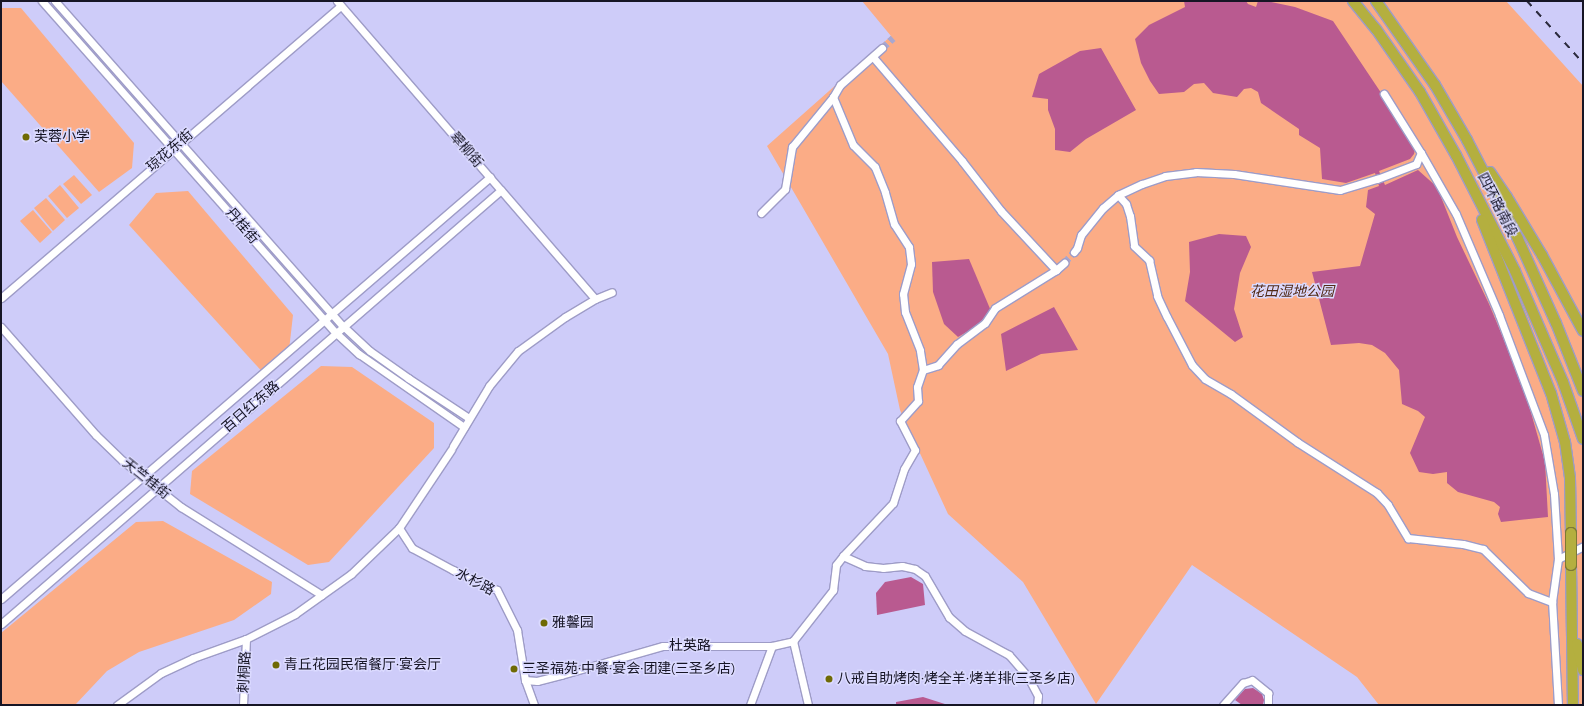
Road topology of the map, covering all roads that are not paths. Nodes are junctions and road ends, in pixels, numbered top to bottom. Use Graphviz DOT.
graph roads {
  1 [pos="42,1"];
  2 [pos="55,1"];
  3 [pos="1353,1"];
  4 [pos="1376,1"];
  5 [pos="339,4"];
  6 [pos="882,48"];
  7 [pos="872,57"];
  8 [pos="1384,94"];
  9 [pos="833,97"];
  10 [pos="1467,140"];
  11 [pos="181,142"];
  12 [pos="173,149"];
  13 [pos="1421,153"];
  14 [pos="1456,155"];
  15 [pos="490,177"];
  16 [pos="501,190"];
  17 [pos="1118,195"];
  18 [pos="761,213"];
  19 [pos="1074,252"];
  20 [pos="1064,263"];
  21 [pos="1056,270"];
  22 [pos="612,292"];
  23 [pos="1,298"];
  24 [pos="595,299"];
  25 [pos="332,313"];
  26 [pos="324,320"];
  27 [pos="343,326"];
  28 [pos="1,327"];
  29 [pos="1583,331"];
  30 [pos="335,332"];
  31 [pos="924,370"];
  32 [pos="1583,392"];
  33 [pos="469,418"];
  34 [pos="464,427"];
  35 [pos="1583,439"];
  36 [pos="143,477"];
  37 [pos="157,489"];
  38 [pos="399,528"];
  39 [pos="1583,546"];
  40 [pos="843,556"];
  41 [pos="1558,559"];
  42 [pos="322,595"];
  43 [pos="1,599"];
  44 [pos="1552,602"];
  45 [pos="1,624"];
  46 [pos="1572,625"];
  47 [pos="246,639"];
  48 [pos="793,641"];
  49 [pos="772,646"];
  50 [pos="1583,670"];
  51 [pos="525,680"];
  52 [pos="117,705"];
  53 [pos="243,705"];
  54 [pos="534,705"];
  55 [pos="750,705"];
  56 [pos="808,705"];
  57 [pos="1037,705"];
  58 [pos="1223,705"];
  59 [pos="1268,705"];
  60 [pos="1558,705"];
  61 [pos="1573,705"];
  1 -- 12 [label="street, 丹桂街"];
  2 -- 11 [label="street, 丹桂街"];
  3 -- 14 [label="highway, 四环路南段"];
  4 -- 10 [label="highway, 四环路南段"];
  5 -- 11 [label="street, 琼花东街"];
  5 -- 15 [label="street, 翠柳街"];
  6 -- 7 [label="street"];
  7 -- 9 [label="street"];
  7 -- 21 [label="street"];
  8 -- 13 [label="street"];
  9 -- 18 [label="street"];
  9 -- 31 [label="street"];
  10 -- 29 [label="highway"];
  10 -- 32 [label="highway, 四环路南段"];
  11 -- 12 [label="street, 琼花东街"];
  11 -- 25 [label="street, 丹桂街"];
  12 -- 23 [label="street, 琼花东街"];
  12 -- 26 [label="street, 丹桂街"];
  13 -- 17 [label="street"];
  13 -- 41 [label="street"];
  14 -- 35 [label="highway, 四环路南段"];
  14 -- 46 [label="highway, bridge"];
  15 -- 16 [label="street, 翠柳街"];
  15 -- 25 [label="street, 百日红东路"];
  16 -- 24 [label="street, 翠柳街"];
  16 -- 27 [label="street, 百日红东路"];
  17 -- 19 [label="street"];
  17 -- 44 [label="street"];
  20 -- 21 [label="street"];
  21 -- 31 [label="street"];
  22 -- 24 [label="street"];
  24 -- 33 [label="street"];
  25 -- 26 [label="street, 百日红东路"];
  25 -- 27 [label="street, 丹桂街"];
  26 -- 30 [label="street, 丹桂街"];
  26 -- 36 [label="street, 百日红东路"];
  27 -- 30 [label="street, 百日红东路"];
  27 -- 33 [label="street, 丹桂街"];
  28 -- 36 [label="street, 天竺桂街"];
  30 -- 34 [label="street, 丹桂街"];
  30 -- 37 [label="street, 百日红东路"];
  31 -- 40 [label="street"];
  33 -- 34 [label="street"];
  34 -- 38 [label="street"];
  36 -- 37 [label="street, 天竺桂街"];
  36 -- 43 [label="street, 百日红东路"];
  37 -- 42 [label="street, 天竺桂街"];
  37 -- 45 [label="street, 百日红东路"];
  38 -- 42 [label="street"];
  38 -- 51 [label="street, 水杉路"];
  39 -- 41 [label="street"];
  40 -- 48 [label="street"];
  40 -- 57 [label="street"];
  41 -- 44 [label="street"];
  42 -- 47 [label="street"];
  44 -- 60 [label="street"];
  46 -- 50 [label="highway"];
  46 -- 61 [label="highway"];
  47 -- 52 [label="street"];
  47 -- 53 [label="street, 刺桐路"];
  48 -- 49 [label="street, 杜英路"];
  48 -- 56 [label="street"];
  49 -- 51 [label="street, 杜英路"];
  49 -- 55 [label="street"];
  51 -- 54 [label="street, 水杉路"];
  58 -- 59 [label="street"];
}
